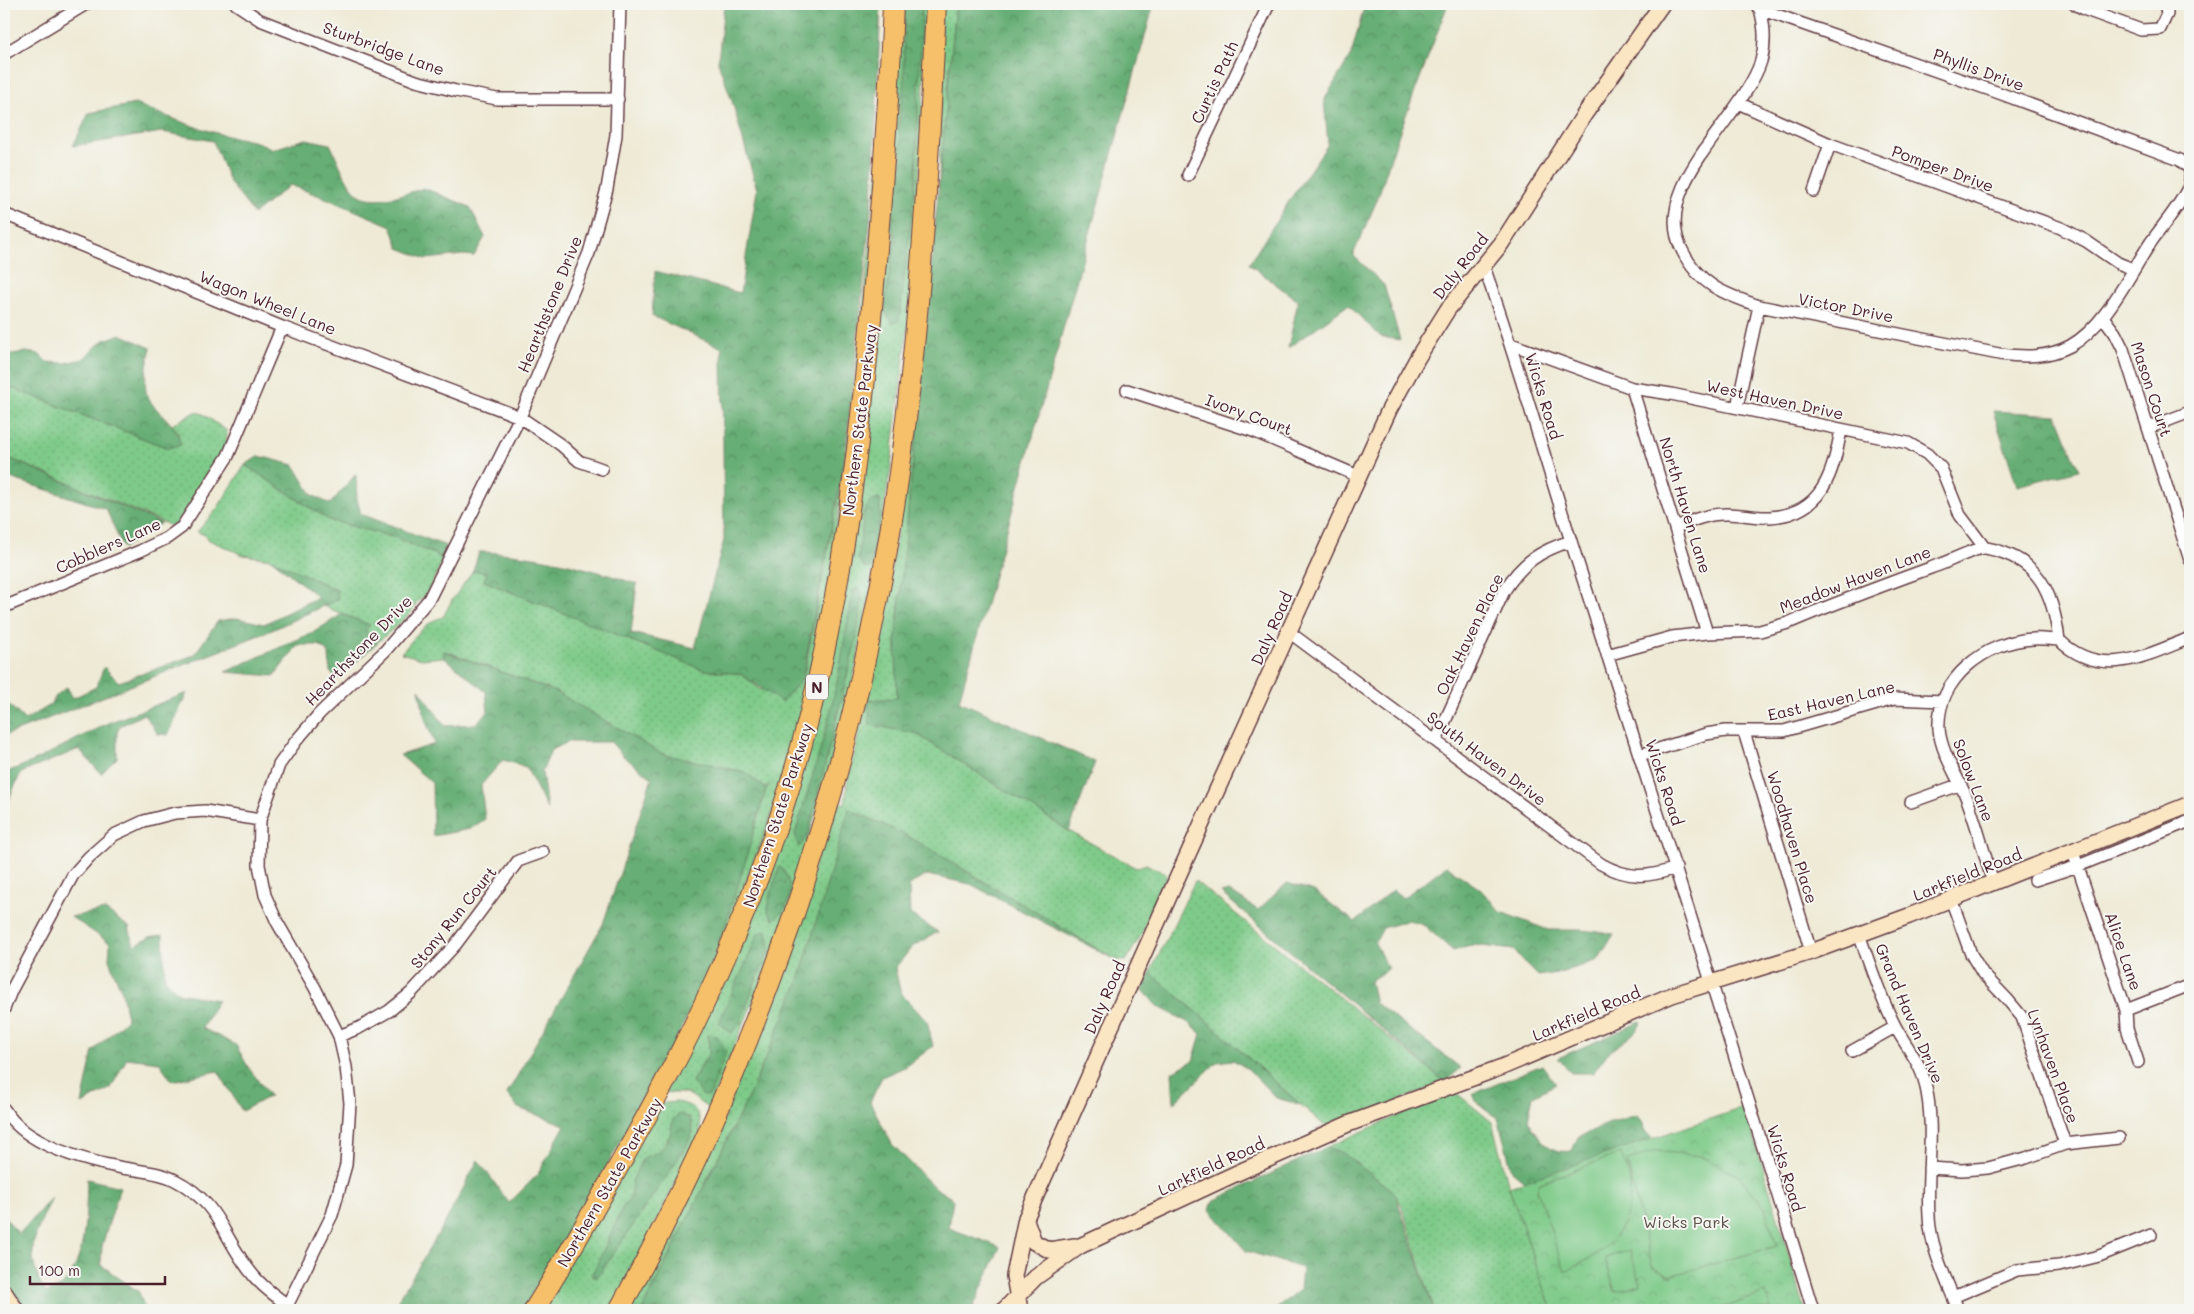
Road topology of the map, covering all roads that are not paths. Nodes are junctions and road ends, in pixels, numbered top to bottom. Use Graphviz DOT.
graph roads {
  1 [pos="86,4"];
  2 [pos="236,4"];
  3 [pos="620,4"];
  4 [pos="893,4"];
  5 [pos="936,4"];
  6 [pos="1269,4"];
  7 [pos="1662,4"];
  8 [pos="2075,4"];
  9 [pos="2165,4"];
  10 [pos="1758,6"];
  11 [pos="4,54"];
  12 [pos="618,100"];
  13 [pos="1738,103"];
  14 [pos="1830,144"];
  15 [pos="2190,169"];
  16 [pos="1188,175"];
  17 [pos="1814,191"];
  18 [pos="4,214"];
  19 [pos="1483,264"];
  20 [pos="2133,268"];
  21 [pos="1759,306"];
  22 [pos="2102,317"];
  23 [pos="282,326"];
  24 [pos="1511,344"];
  25 [pos="1632,388"];
  26 [pos="1127,390"];
  27 [pos="1737,407"];
  28 [pos="2190,412"];
  29 [pos="520,417"];
  30 [pos="2148,428"];
  31 [pos="1841,430"];
  32 [pos="602,469"];
  33 [pos="1358,476"];
  34 [pos="1676,527"];
  35 [pos="1571,541"];
  36 [pos="1984,547"];
  37 [pos="2190,560"];
  38 [pos="4,608"];
  39 [pos="1289,632"];
  40 [pos="1707,633"];
  41 [pos="2190,638"];
  42 [pos="2060,640"];
  43 [pos="1608,656"];
  44 [pos="1943,700"];
  45 [pos="1744,732"];
  46 [pos="1436,741"];
  47 [pos="1640,755"];
  48 [pos="1961,784"];
  49 [pos="1911,802"];
  50 [pos="2190,804"];
  51 [pos="260,820"];
  52 [pos="2190,820"];
  53 [pos="543,852"];
  54 [pos="2076,859"];
  55 [pos="1676,868"];
  56 [pos="2035,880"];
  57 [pos="1993,883"];
  58 [pos="1950,899"];
  59 [pos="1859,934"];
  60 [pos="1811,952"];
  61 [pos="1712,983"];
  62 [pos="2190,984"];
  63 [pos="8,990"];
  64 [pos="4,1009"];
  65 [pos="2126,1010"];
  66 [pos="1895,1027"];
  67 [pos="339,1036"];
  68 [pos="1852,1051"];
  69 [pos="2138,1062"];
  70 [pos="4,1109"];
  71 [pos="2119,1138"];
  72 [pos="2065,1144"];
  73 [pos="1929,1168"];
  74 [pos="1026,1218"];
  75 [pos="2151,1235"];
  76 [pos="1080,1246"];
  77 [pos="4,1292"];
  78 [pos="1953,1297"];
  79 [pos="1018,1303"];
  80 [pos="286,1308"];
  81 [pos="16,1310"];
  82 [pos="534,1310"];
  83 [pos="619,1310"];
  84 [pos="1004,1310"];
  85 [pos="1813,1310"];
  86 [pos="1958,1310"];
  1 -- 11 [label="street"];
  2 -- 12 [label="street, Sturbridge Lane"];
  3 -- 12 [label="street, Hearthstone Drive"];
  4 -- 82 [label="highway, Northern State Parkway / N"];
  5 -- 83 [label="highway"];
  6 -- 16 [label="street, Curtis Path"];
  7 -- 19 [label="street, Daly Road"];
  8 -- 9 [label="street"];
  10 -- 13 [label="street, Victor Drive"];
  10 -- 15 [label="street, Phyllis Drive"];
  12 -- 29 [label="street, Hearthstone Drive"];
  13 -- 14 [label="street, Pomper Drive"];
  13 -- 21 [label="street, Victor Drive"];
  14 -- 17 [label="street"];
  14 -- 20 [label="street, Pomper Drive"];
  15 -- 20 [label="street, Victor Drive"];
  18 -- 23 [label="street, Wagon Wheel Lane"];
  19 -- 24 [label="street, Wicks Road"];
  19 -- 33 [label="street, Daly Road"];
  20 -- 22 [label="street, Victor Drive"];
  21 -- 22 [label="street, Victor Drive"];
  21 -- 27 [label="street"];
  22 -- 30 [label="street, Mason Court"];
  23 -- 29 [label="street, Wagon Wheel Lane"];
  23 -- 38 [label="street, Cobblers Lane"];
  24 -- 25 [label="street, West Haven Drive"];
  24 -- 35 [label="street, Wicks Road"];
  25 -- 27 [label="street, West Haven Drive"];
  25 -- 34 [label="street, North Haven Lane"];
  26 -- 33 [label="street, Ivory Court"];
  27 -- 31 [label="street, West Haven Drive"];
  28 -- 30 [label="street"];
  29 -- 32 [label="street, Wagon Wheel Lane"];
  29 -- 51 [label="street, Hearthstone Drive"];
  30 -- 37 [label="street, Mason Court"];
  31 -- 34 [label="street"];
  31 -- 36 [label="street, West Haven Drive"];
  33 -- 39 [label="street, Daly Road"];
  34 -- 40 [label="street, North Haven Lane"];
  35 -- 43 [label="street, Wicks Road"];
  35 -- 46 [label="street, Oak Haven Place"];
  36 -- 40 [label="street, Meadow Haven Lane"];
  36 -- 42 [label="street"];
  39 -- 46 [label="street, South Haven Drive"];
  39 -- 74 [label="street, Daly Road"];
  40 -- 43 [label="street, Meadow Haven Lane"];
  41 -- 42 [label="street"];
  42 -- 44 [label="street, Solow Lane"];
  43 -- 47 [label="street, Wicks Road"];
  44 -- 45 [label="street, East Haven Lane"];
  44 -- 48 [label="street, Solow Lane"];
  45 -- 47 [label="street, East Haven Lane"];
  45 -- 60 [label="street, Woodhaven Place"];
  46 -- 55 [label="street, South Haven Drive"];
  47 -- 55 [label="street, Wicks Road"];
  48 -- 49 [label="street"];
  48 -- 57 [label="street, Solow Lane"];
  50 -- 54 [label="street, Larkfield Road"];
  51 -- 63 [label="street"];
  51 -- 67 [label="street, Hearthstone Drive"];
  52 -- 54 [label="street, Larkfield Road"];
  53 -- 67 [label="street, Stony Run Court"];
  54 -- 56 [label="street, Larkfield Road"];
  54 -- 57 [label="street, Larkfield Road"];
  54 -- 65 [label="street, Alice Lane"];
  55 -- 61 [label="street, Wicks Road"];
  57 -- 58 [label="street, Larkfield Road"];
  58 -- 59 [label="street, Larkfield Road"];
  58 -- 72 [label="street, Lynhaven Place"];
  59 -- 60 [label="street, Larkfield Road"];
  59 -- 66 [label="street, Grand Haven Drive"];
  60 -- 61 [label="street, Larkfield Road"];
  61 -- 76 [label="street, Larkfield Road"];
  61 -- 85 [label="street, Wicks Road"];
  62 -- 65 [label="street"];
  63 -- 64 [label="street"];
  65 -- 69 [label="street, Alice Lane"];
  66 -- 68 [label="street"];
  66 -- 73 [label="street, Grand Haven Drive"];
  67 -- 80 [label="street, Hearthstone Drive"];
  70 -- 80 [label="street"];
  71 -- 72 [label="street"];
  72 -- 73 [label="street"];
  73 -- 78 [label="street, Grand Haven Drive"];
  74 -- 76 [label="street"];
  74 -- 79 [label="street, Daly Road"];
  75 -- 78 [label="street"];
  76 -- 79 [label="street, Larkfield Road"];
  77 -- 81 [label="street"];
  78 -- 86 [label="street, Grand Haven Drive"];
  79 -- 84 [label="street"];
}
